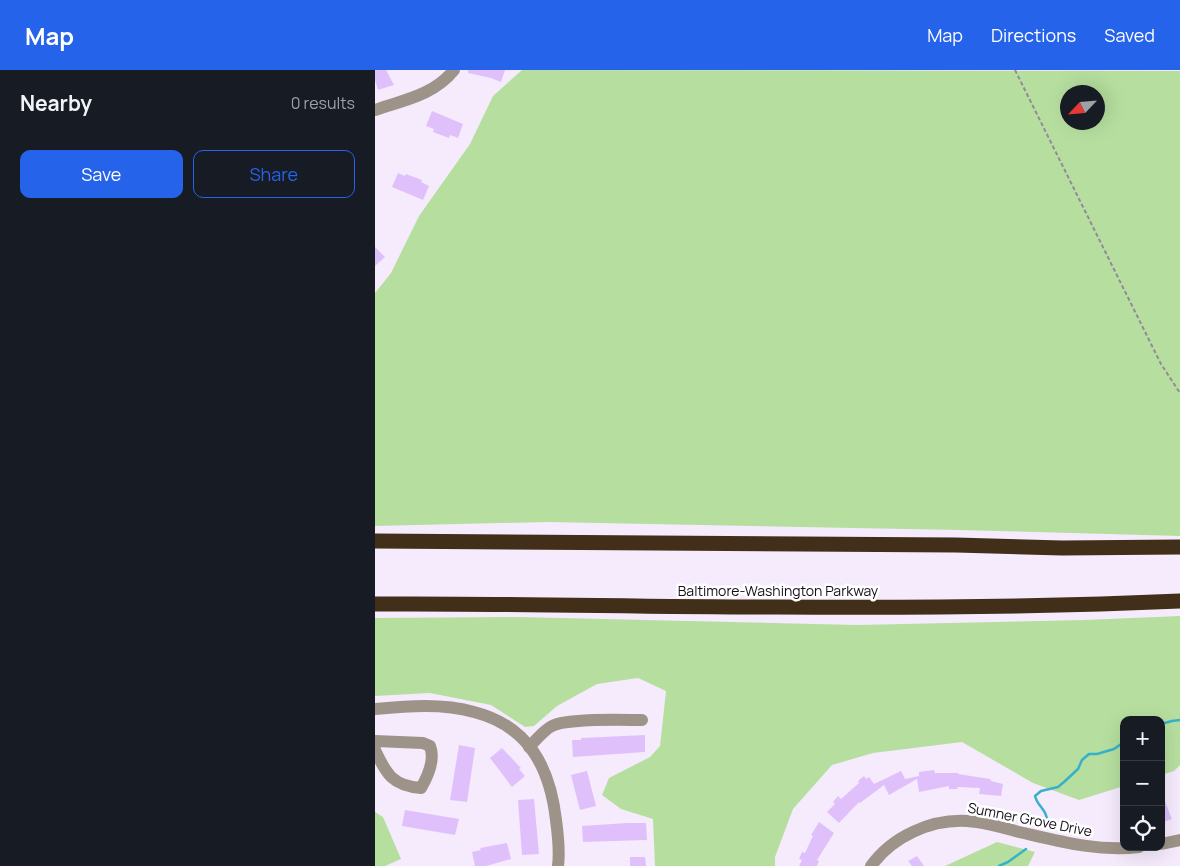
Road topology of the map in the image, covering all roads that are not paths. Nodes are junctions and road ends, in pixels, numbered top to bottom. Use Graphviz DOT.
graph roads {
  1 [pos="454,70"];
  2 [pos="375,110"];
  3 [pos="375,541"];
  4 [pos="1180,547"];
  5 [pos="1180,602"];
  6 [pos="375,604"];
  7 [pos="375,709"];
  8 [pos="642,720"];
  9 [pos="375,741"];
  10 [pos="529,747"];
  11 [pos="375,750"];
  12 [pos="1180,840"];
  13 [pos="1165,843"];
  14 [pos="1120,848"];
  15 [pos="558,866"];
  16 [pos="871,866"];
  1 -- 2 [label="street"];
  3 -- 4 [label="highway"];
  5 -- 6 [label="highway, Baltimore-Washington Parkway"];
  7 -- 10 [label="street"];
  8 -- 10 [label="street"];
  9 -- 11 [label="street"];
  10 -- 15 [label="street"];
  12 -- 13 [label="street"];
  14 -- 16 [label="street, Sumner Grove Drive"];
}
